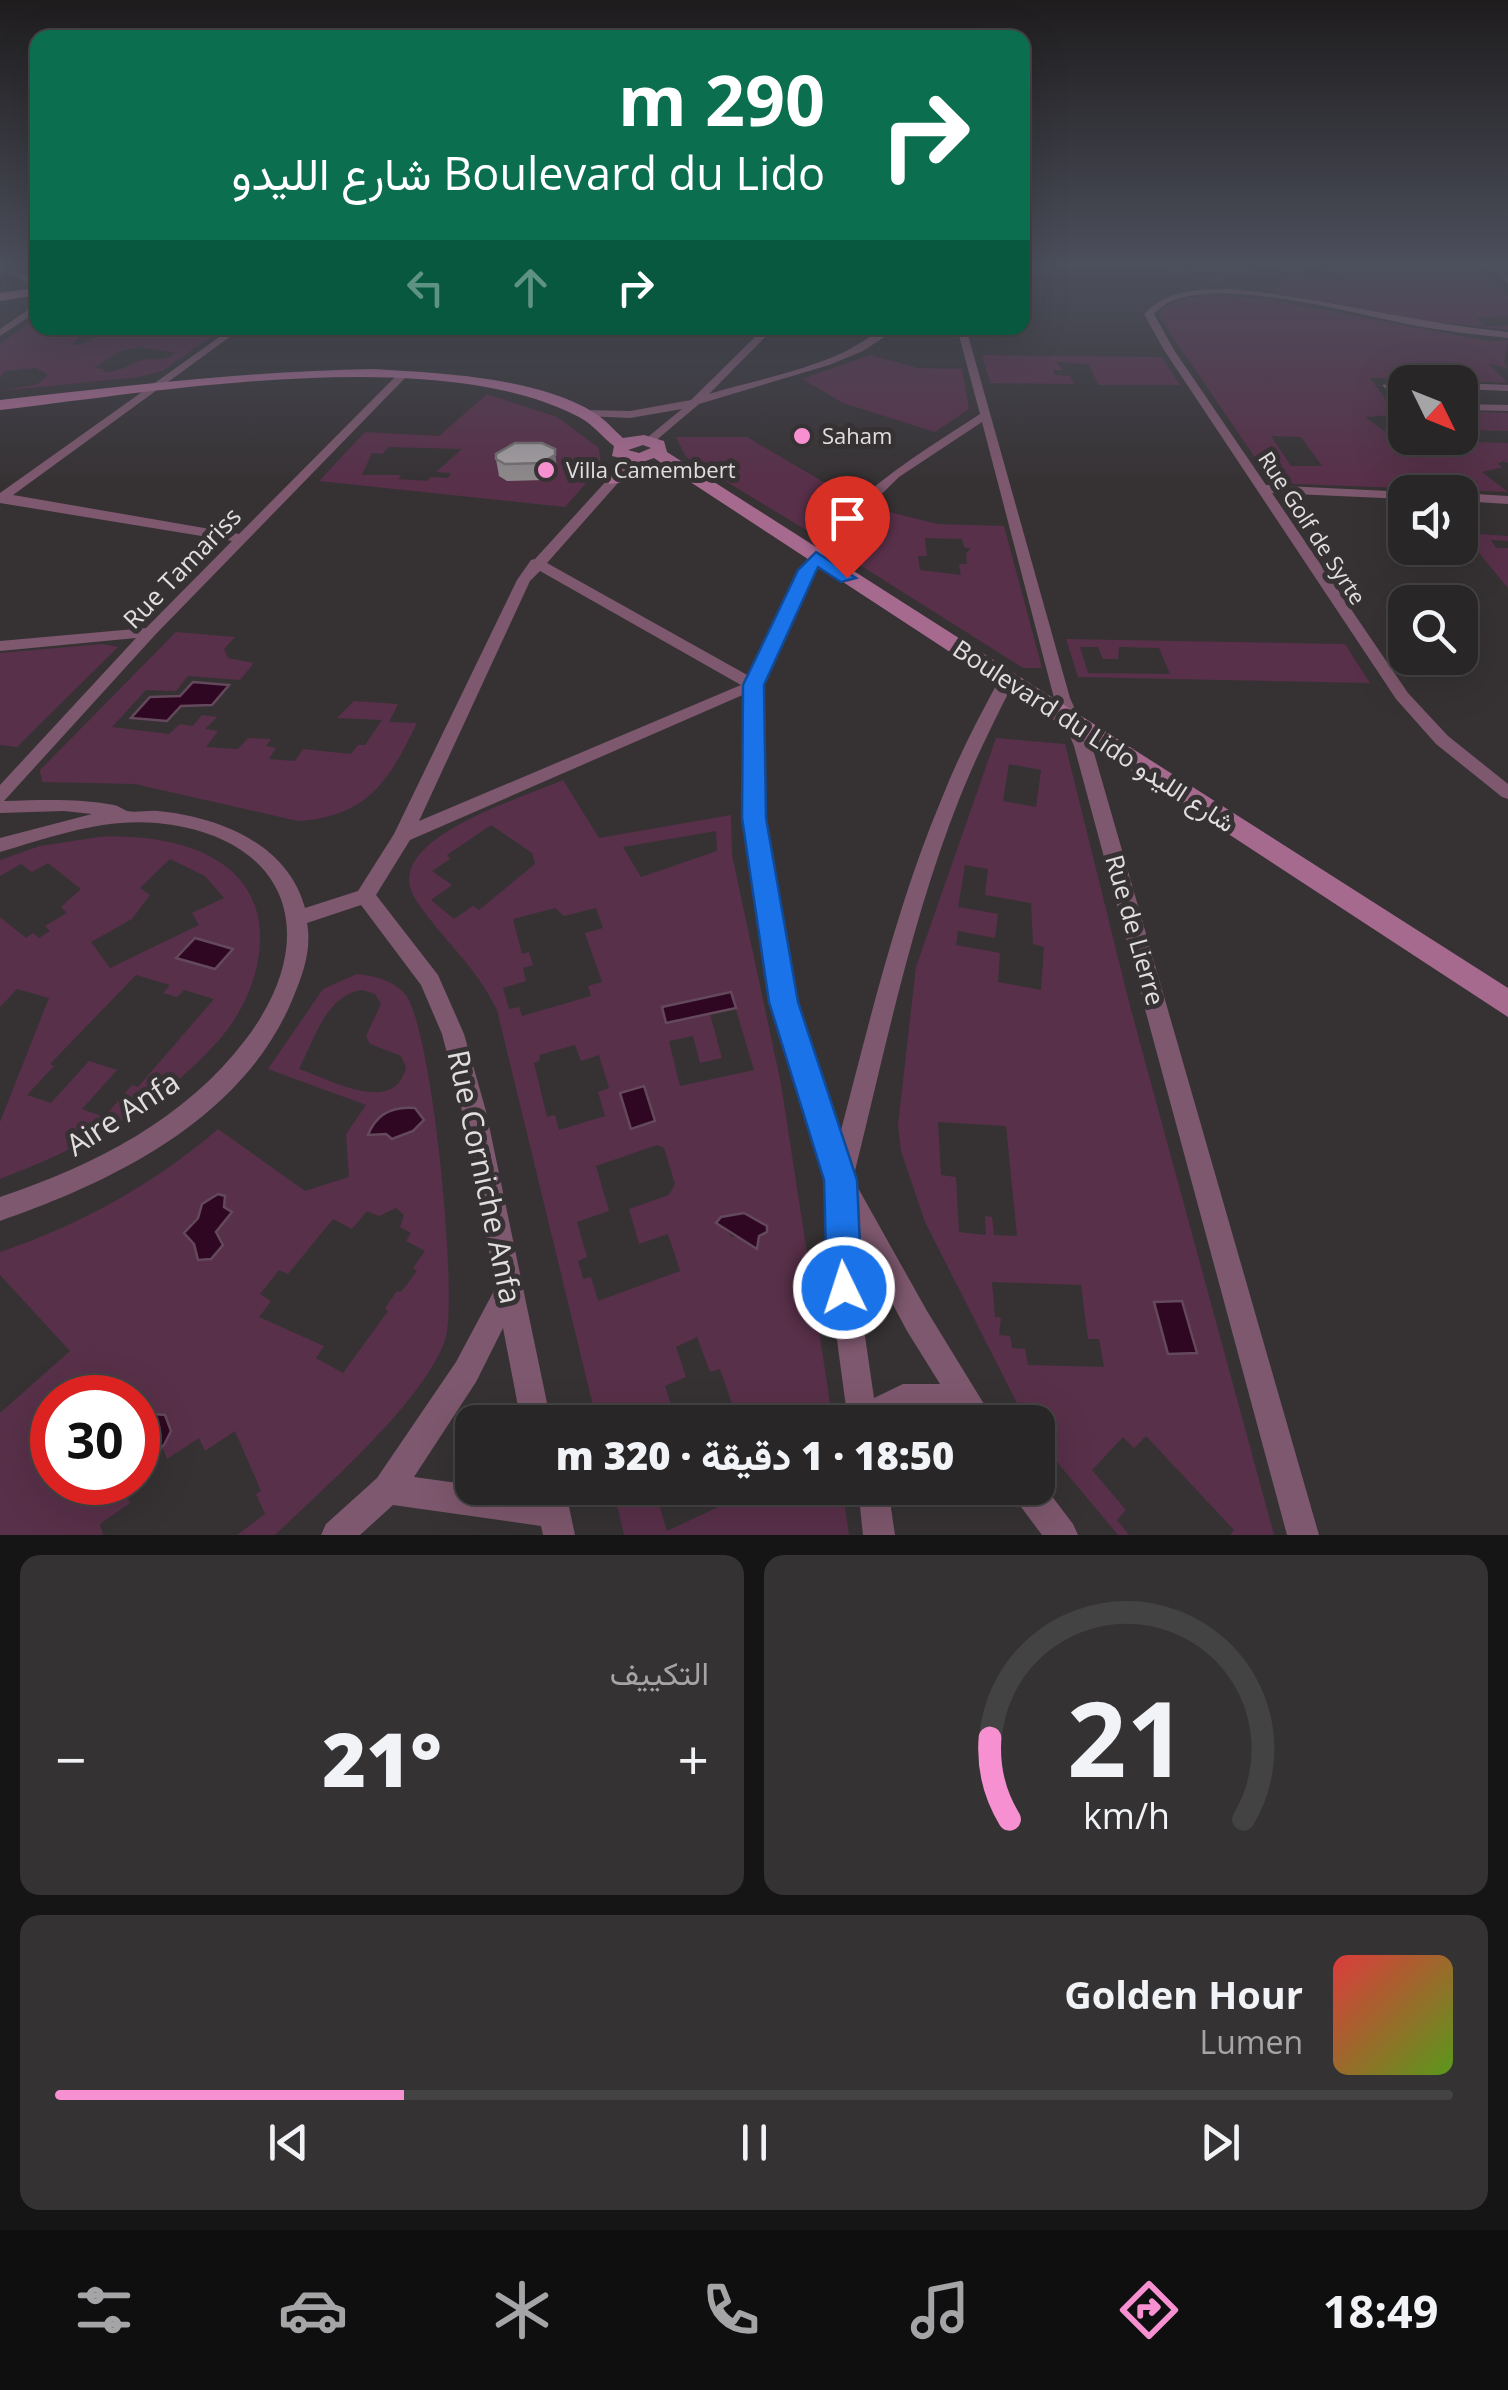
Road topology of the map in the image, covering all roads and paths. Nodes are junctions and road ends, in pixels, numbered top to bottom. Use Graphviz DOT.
graph roads {
  1 [pos="222,339"];
  2 [pos="758,339"];
  3 [pos="876,339"];
  4 [pos="965,339"];
  5 [pos="1162,339"];
  6 [pos="402,376"];
  7 [pos="1478,387"];
  8 [pos="1508,388"];
  9 [pos="151,390"];
  10 [pos="0,405"];
  11 [pos="691,405"];
  12 [pos="1478,407"];
  13 [pos="1508,408"];
  14 [pos="585,414"];
  15 [pos="985,414"];
  16 [pos="634,448"];
  17 [pos="680,470"];
  18 [pos="616,479"];
  19 [pos="1263,490"];
  20 [pos="1388,494"];
  21 [pos="1,498"];
  22 [pos="1478,499"];
  23 [pos="1508,500"];
  24 [pos="242,539"];
  25 [pos="816,558"];
  26 [pos="536,563"];
  27 [pos="150,632"];
  28 [pos="0,646"];
  29 [pos="1006,680"];
  30 [pos="754,685"];
  31 [pos="1069,720"];
  32 [pos="1508,793"];
  33 [pos="0,796"];
  34 [pos="0,807"];
  35 [pos="155,817"];
  36 [pos="403,835"];
  37 [pos="0,845"];
  38 [pos="365,896"];
  39 [pos="299,918"];
  40 [pos="1508,1004"];
  41 [pos="840,1180"];
  42 [pos="0,1209"];
  43 [pos="509,1288"];
  44 [pos="533,1405"];
  45 [pos="863,1405"];
  46 [pos="889,1405"];
  47 [pos="951,1405"];
  48 [pos="969,1405"];
  49 [pos="388,1489"];
  50 [pos="875,1505"];
  51 [pos="1039,1505"];
  52 [pos="554,1512"];
  53 [pos="337,1535"];
  54 [pos="879,1535"];
  55 [pos="1062,1535"];
  56 [pos="1303,1535"];
  1 -- 9 [label="street"];
  2 -- 11 [label="street"];
  3 -- 11 [label="street"];
  4 -- 15 [label="street, Rue de Lierre"];
  5 -- 19 [label="street, Rue Golf de Syrte"];
  6 -- 9 [label="main road, Boulevard du Lido شارع الليدو"];
  6 -- 14 [label="main road, Boulevard du Lido شارع الليدو"];
  6 -- 24 [label="street, Rue Tamariss"];
  7 -- 8 [label="street"];
  9 -- 10 [label="main road, Boulevard du Lido شارع الليدو"];
  9 -- 21 [label="street"];
  11 -- 14 [label="street"];
  11 -- 16 [label="street"];
  12 -- 13 [label="street"];
  14 -- 16 [label="main road, Boulevard du Lido شارع الليدو"];
  15 -- 25 [label="street"];
  15 -- 31 [label="street, Rue de Lierre"];
  16 -- 17 [label="main road, Boulevard du Lido شارع الليدو"];
  16 -- 18 [label="street"];
  17 -- 18 [label="main road"];
  17 -- 25 [label="main road, Boulevard du Lido شارع الليدو"];
  18 -- 26 [label="street"];
  19 -- 20 [label="street"];
  19 -- 32 [label="street, Rue Golf de Syrte"];
  21 -- 24 [label="street"];
  22 -- 23 [label="street"];
  24 -- 27 [label="street, Rue Tamariss"];
  25 -- 29 [label="main road, Boulevard du Lido شارع الليدو"];
  25 -- 30 [label="street"];
  26 -- 30 [label="street"];
  26 -- 36 [label="street"];
  27 -- 28 [label="street"];
  27 -- 33 [label="street, Rue Tamariss"];
  29 -- 31 [label="main road, Boulevard du Lido شارع الليدو"];
  29 -- 41 [label="street"];
  30 -- 36 [label="street"];
  30 -- 41 [label="street"];
  31 -- 40 [label="main road, Boulevard du Lido شارع الليدو"];
  31 -- 56 [label="street, Rue de Lierre"];
  34 -- 35 [label="street"];
  35 -- 37 [label="street"];
  35 -- 39 [label="street"];
  36 -- 38 [label="street"];
  38 -- 39 [label="street"];
  38 -- 43 [label="street, Rue Corniche Anfa"];
  39 -- 42 [label="street, Aire Anfa"];
  41 -- 45 [label="street"];
  41 -- 48 [label="street"];
  43 -- 44 [label="street, Rue Corniche Anfa"];
  43 -- 49 [label="street"];
  46 -- 47 [label="street"];
  49 -- 52 [label="street"];
  49 -- 53 [label="street"];
  50 -- 54 [label="street"];
  51 -- 55 [label="street"];
}
